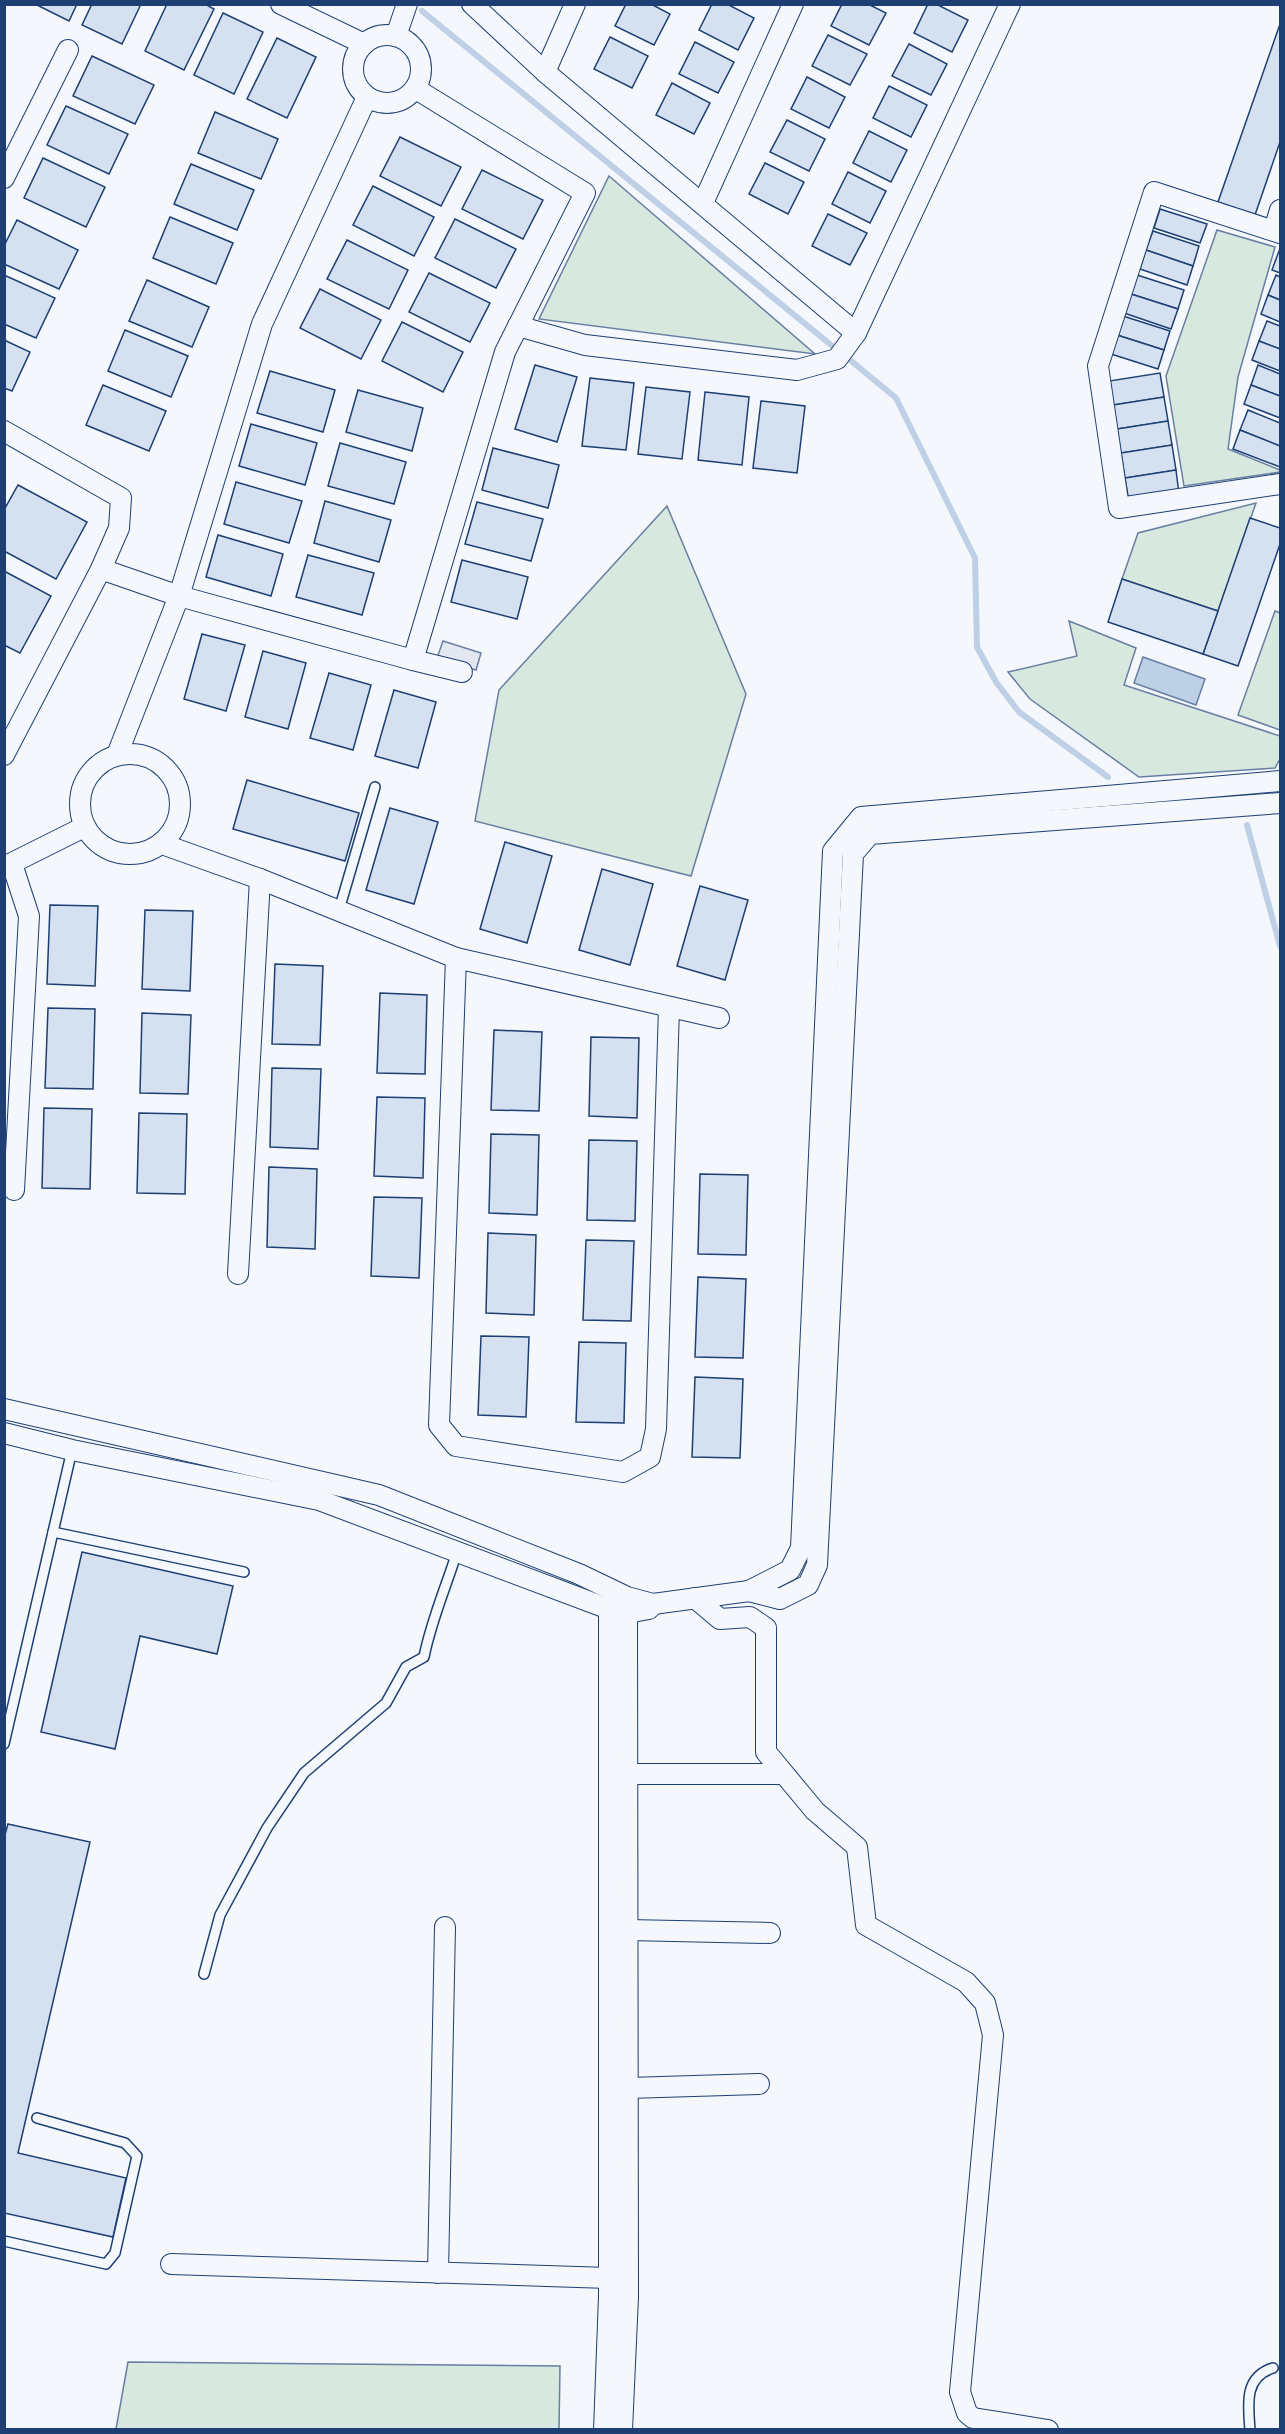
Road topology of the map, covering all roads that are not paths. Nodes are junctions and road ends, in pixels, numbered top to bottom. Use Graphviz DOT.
graph roads {
  1 [pos="281,4"];
  2 [pos="407,4"];
  3 [pos="472,4"];
  4 [pos="575,4"];
  5 [pos="793,4"];
  6 [pos="1010,4"];
  7 [pos="396,36"];
  8 [pos="364,44"];
  9 [pos="68,50"];
  10 [pos="545,72"];
  11 [pos="416,88"];
  12 [pos="367,97"];
  13 [pos="4,178"];
  14 [pos="703,203"];
  15 [pos="1281,210"];
  16 [pos="1277,232"];
  17 [pos="518,326"];
  18 [pos="856,333"];
  19 [pos="4,431"];
  20 [pos="1281,484"];
  21 [pos="101,569"];
  22 [pos="179,596"];
  23 [pos="413,660"];
  24 [pos="462,672"];
  25 [pos="4,755"];
  26 [pos="117,755"];
  27 [pos="1281,781"];
  28 [pos="375,787"];
  29 [pos="1281,803"];
  30 [pos="84,828"];
  31 [pos="162,844"];
  32 [pos="8,865"];
  33 [pos="260,879"];
  34 [pos="339,910"];
  35 [pos="456,958"];
  36 [pos="669,1007"];
  37 [pos="719,1018"];
  38 [pos="14,1190"];
  39 [pos="238,1274"];
  40 [pos="4,1408"];
  41 [pos="4,1433"];
  42 [pos="72,1450"];
  43 [pos="53,1532"];
  44 [pos="457,1552"];
  45 [pos="243,1572"];
  46 [pos="749,1591"];
  47 [pos="696,1598"];
  48 [pos="652,1604"];
  49 [pos="618,1611"];
  50 [pos="4,1744"];
  51 [pos="627,1774"];
  52 [pos="781,1774"];
  53 [pos="445,1927"];
  54 [pos="627,1930"];
  55 [pos="770,1933"];
  56 [pos="204,1974"];
  57 [pos="759,2084"];
  58 [pos="628,2088"];
  59 [pos="37,2118"];
  60 [pos="4,2241"];
  61 [pos="171,2264"];
  62 [pos="438,2273"];
  63 [pos="609,2278"];
  64 [pos="1273,2368"];
  65 [pos="604,2430"];
  66 [pos="622,2430"];
  67 [pos="1048,2430"];
  68 [pos="1250,2430"];
  1 -- 8 [label="street"];
  2 -- 7 [label="street"];
  3 -- 10 [label="street"];
  4 -- 10 [label="street"];
  5 -- 14 [label="street"];
  6 -- 18 [label="street"];
  7 -- 8 [label="street"];
  7 -- 11 [label="street"];
  8 -- 12 [label="street"];
  9 -- 13 [label="street"];
  10 -- 14 [label="street"];
  11 -- 12 [label="street"];
  11 -- 17 [label="street"];
  12 -- 22 [label="street"];
  14 -- 18 [label="street"];
  15 -- 16 [label="street"];
  16 -- 20 [label="street"];
  17 -- 18 [label="street"];
  17 -- 23 [label="street"];
  19 -- 21 [label="street"];
  21 -- 22 [label="street"];
  21 -- 25 [label="street"];
  22 -- 23 [label="street"];
  22 -- 26 [label="street"];
  23 -- 24 [label="street"];
  26 -- 30 [label="street"];
  26 -- 31 [label="street"];
  27 -- 46 [label="street"];
  28 -- 34 [label="lane"];
  29 -- 46 [label="street"];
  30 -- 31 [label="street"];
  30 -- 32 [label="street"];
  31 -- 33 [label="street"];
  32 -- 38 [label="street"];
  33 -- 34 [label="street"];
  33 -- 39 [label="street"];
  34 -- 35 [label="street"];
  35 -- 36 [label="street"];
  35 -- 36 [label="street"];
  36 -- 37 [label="street"];
  40 -- 48 [label="street"];
  41 -- 42 [label="street"];
  42 -- 43 [label="lane"];
  42 -- 44 [label="street"];
  43 -- 45 [label="lane"];
  43 -- 50 [label="lane"];
  44 -- 49 [label="street"];
  44 -- 56 [label="lane"];
  46 -- 47 [label="street"];
  47 -- 48 [label="street"];
  47 -- 52 [label="street"];
  48 -- 49 [label="street"];
  49 -- 51 [label="street"];
  49 -- 63 [label="street"];
  51 -- 52 [label="street"];
  51 -- 54 [label="street"];
  52 -- 67 [label="street"];
  53 -- 62 [label="street"];
  54 -- 55 [label="street"];
  54 -- 58 [label="street"];
  57 -- 58 [label="street"];
  58 -- 66 [label="street"];
  59 -- 60 [label="lane"];
  61 -- 62 [label="street"];
  62 -- 63 [label="street"];
  63 -- 65 [label="street"];
  64 -- 68 [label="lane"];
}
